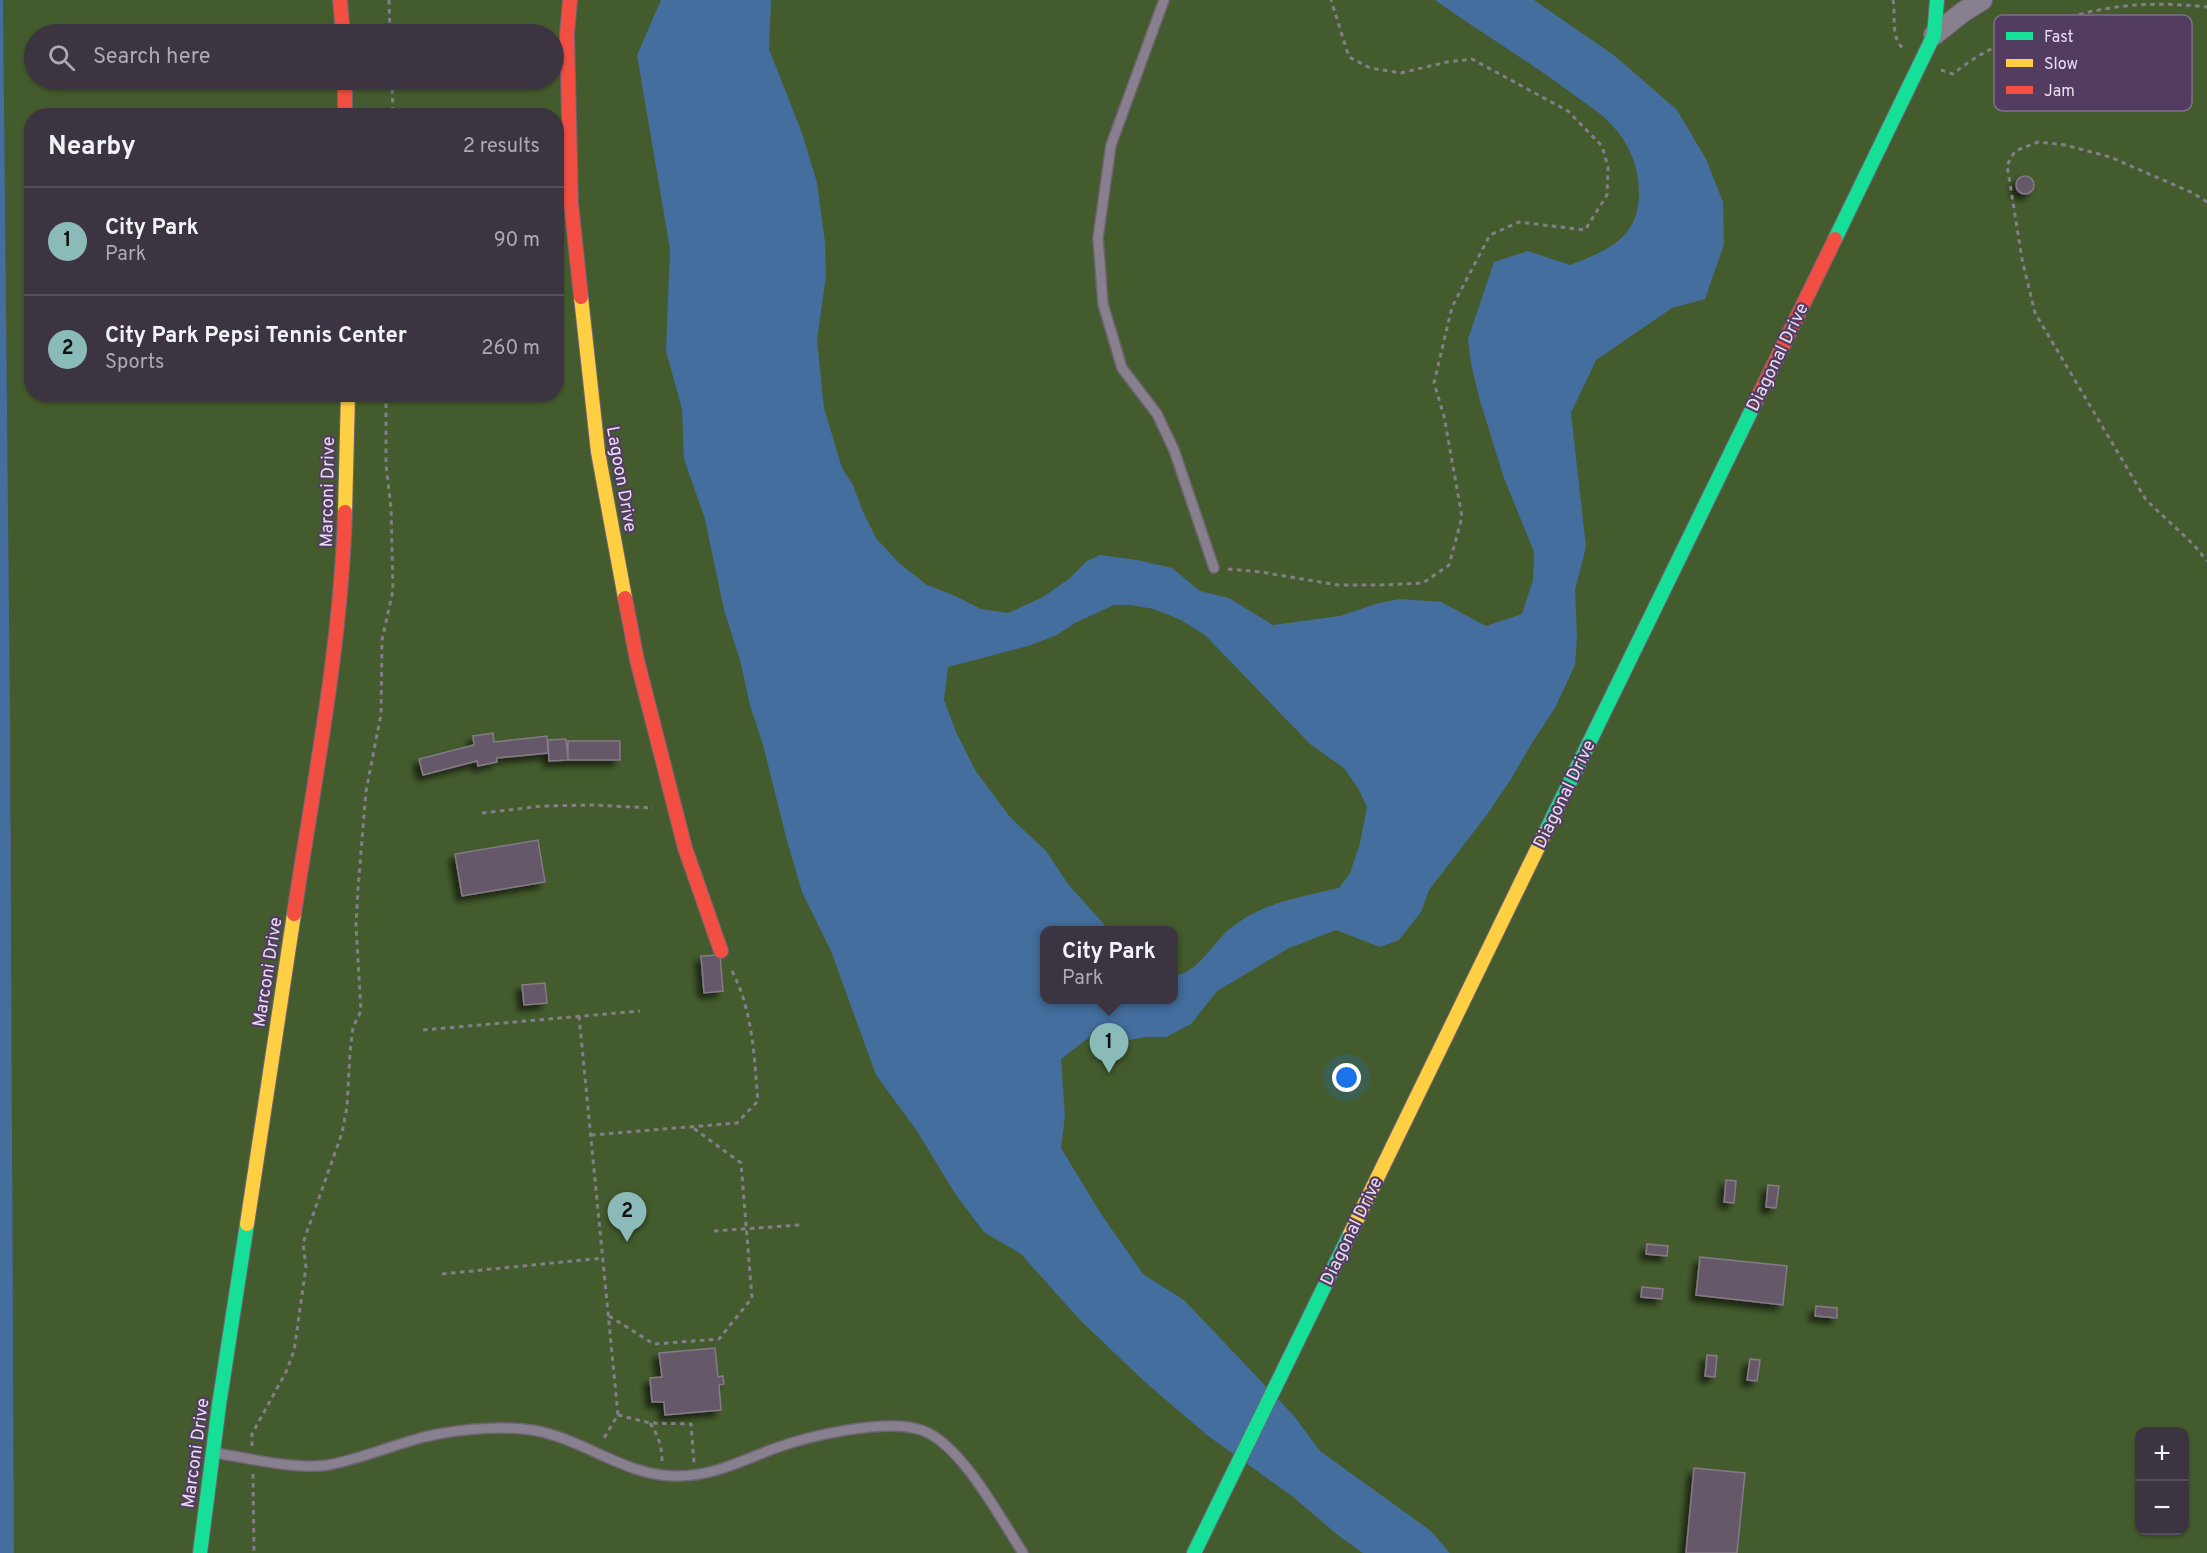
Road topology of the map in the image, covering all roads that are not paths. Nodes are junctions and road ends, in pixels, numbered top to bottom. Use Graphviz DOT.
graph roads {
  1 [pos="340,0"];
  2 [pos="570,0"];
  3 [pos="1164,0"];
  4 [pos="1937,0"];
  5 [pos="1982,0"];
  6 [pos="342,24"];
  7 [pos="1934,36"];
  8 [pos="345,90"];
  9 [pos="345,108"];
  10 [pos="348,402"];
  11 [pos="1214,568"];
  12 [pos="721,951"];
  13 [pos="213,1452"];
  14 [pos="200,1553"];
  15 [pos="1023,1553"];
  16 [pos="1194,1553"];
  1 -- 6 [label="street"];
  2 -- 12 [label="street, Lagoon Drive"];
  3 -- 11 [label="lane"];
  4 -- 7 [label="street, Diagonal Drive"];
  5 -- 7 [label="street, Diagonal Drive"];
  7 -- 16 [label="street, Diagonal Drive"];
  8 -- 9 [label="street"];
  10 -- 13 [label="street, Marconi Drive"];
  13 -- 14 [label="street, Marconi Drive"];
  13 -- 15 [label="lane"];
}
